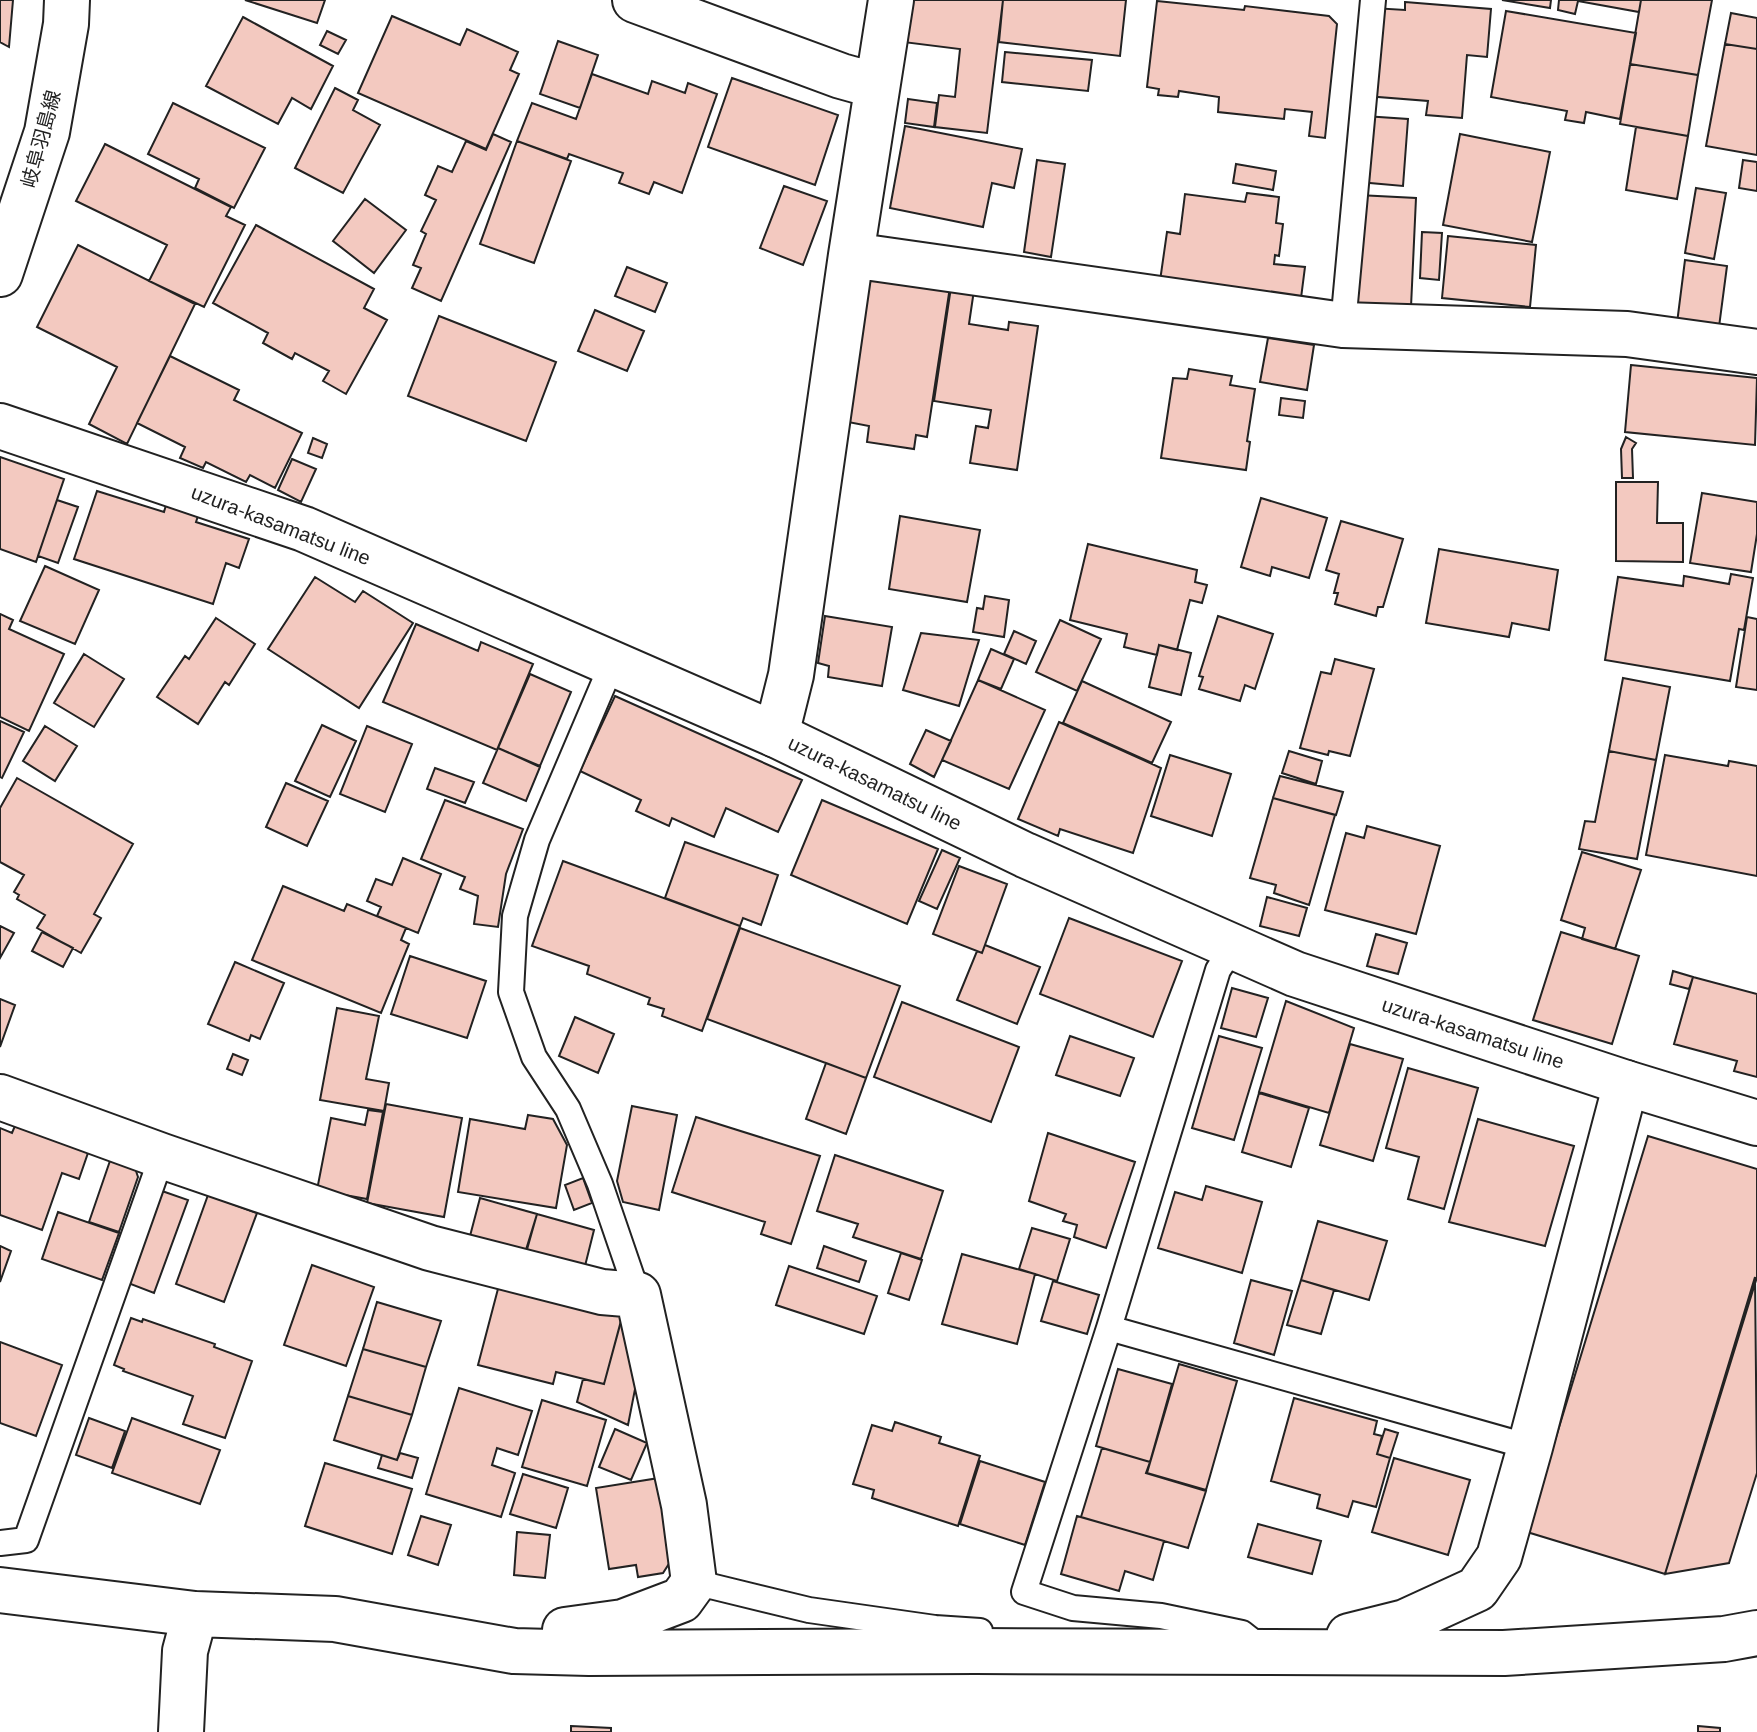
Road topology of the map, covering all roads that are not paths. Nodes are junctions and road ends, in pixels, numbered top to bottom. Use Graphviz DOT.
graph roads {
  1 [pos="67,0"];
  2 [pos="635,0"];
  3 [pos="891,0"];
  4 [pos="1373,0"];
  5 [pos="877,86"];
  6 [pos="851,255"];
  7 [pos="0,274"];
  8 [pos="1343,325"];
  9 [pos="1757,352"];
  10 [pos="0,426"];
  11 [pos="612,664"];
  12 [pos="776,735"];
  13 [pos="1233,947"];
  14 [pos="1626,1083"];
  15 [pos="0,1097"];
  16 [pos="1757,1123"];
  17 [pos="162,1156"];
  18 [pos="638,1295"];
  19 [pos="1109,1328"];
  20 [pos="1530,1447"];
  21 [pos="0,1543"];
  22 [pos="694,1582"];
  23 [pos="0,1590"];
  24 [pos="195,1614"];
  25 [pos="1757,1633"];
  26 [pos="514,1651"];
  27 [pos="975,1651"];
  28 [pos="1264,1651"];
  29 [pos="1326,1651"];
  30 [pos="181,1732"];
  1 -- 7 [label="street, 岐阜羽島線"];
  2 -- 5 [label="street"];
  3 -- 5 [label="street"];
  4 -- 8 [label="lane"];
  5 -- 6 [label="street"];
  6 -- 8 [label="street"];
  6 -- 12 [label="street"];
  8 -- 9 [label="street"];
  10 -- 11 [label="street, uzura-kasamatsu line"];
  11 -- 12 [label="street, uzura-kasamatsu line"];
  11 -- 18 [label="lane"];
  12 -- 13 [label="street, uzura-kasamatsu line"];
  13 -- 14 [label="street, uzura-kasamatsu line"];
  13 -- 19 [label="lane"];
  14 -- 16 [label="street, uzura-kasamatsu line"];
  14 -- 20 [label="street"];
  15 -- 17 [label="street"];
  17 -- 18 [label="street"];
  17 -- 21 [label="lane"];
  18 -- 22 [label="street"];
  19 -- 20 [label="lane"];
  19 -- 28 [label="lane"];
  20 -- 29 [label="street"];
  22 -- 26 [label="street"];
  22 -- 27 [label="lane"];
  23 -- 24 [label="street"];
  24 -- 26 [label="street"];
  24 -- 30 [label="street"];
  25 -- 29 [label="street"];
  26 -- 27 [label="street"];
  27 -- 28 [label="street"];
  28 -- 29 [label="street"];
}
